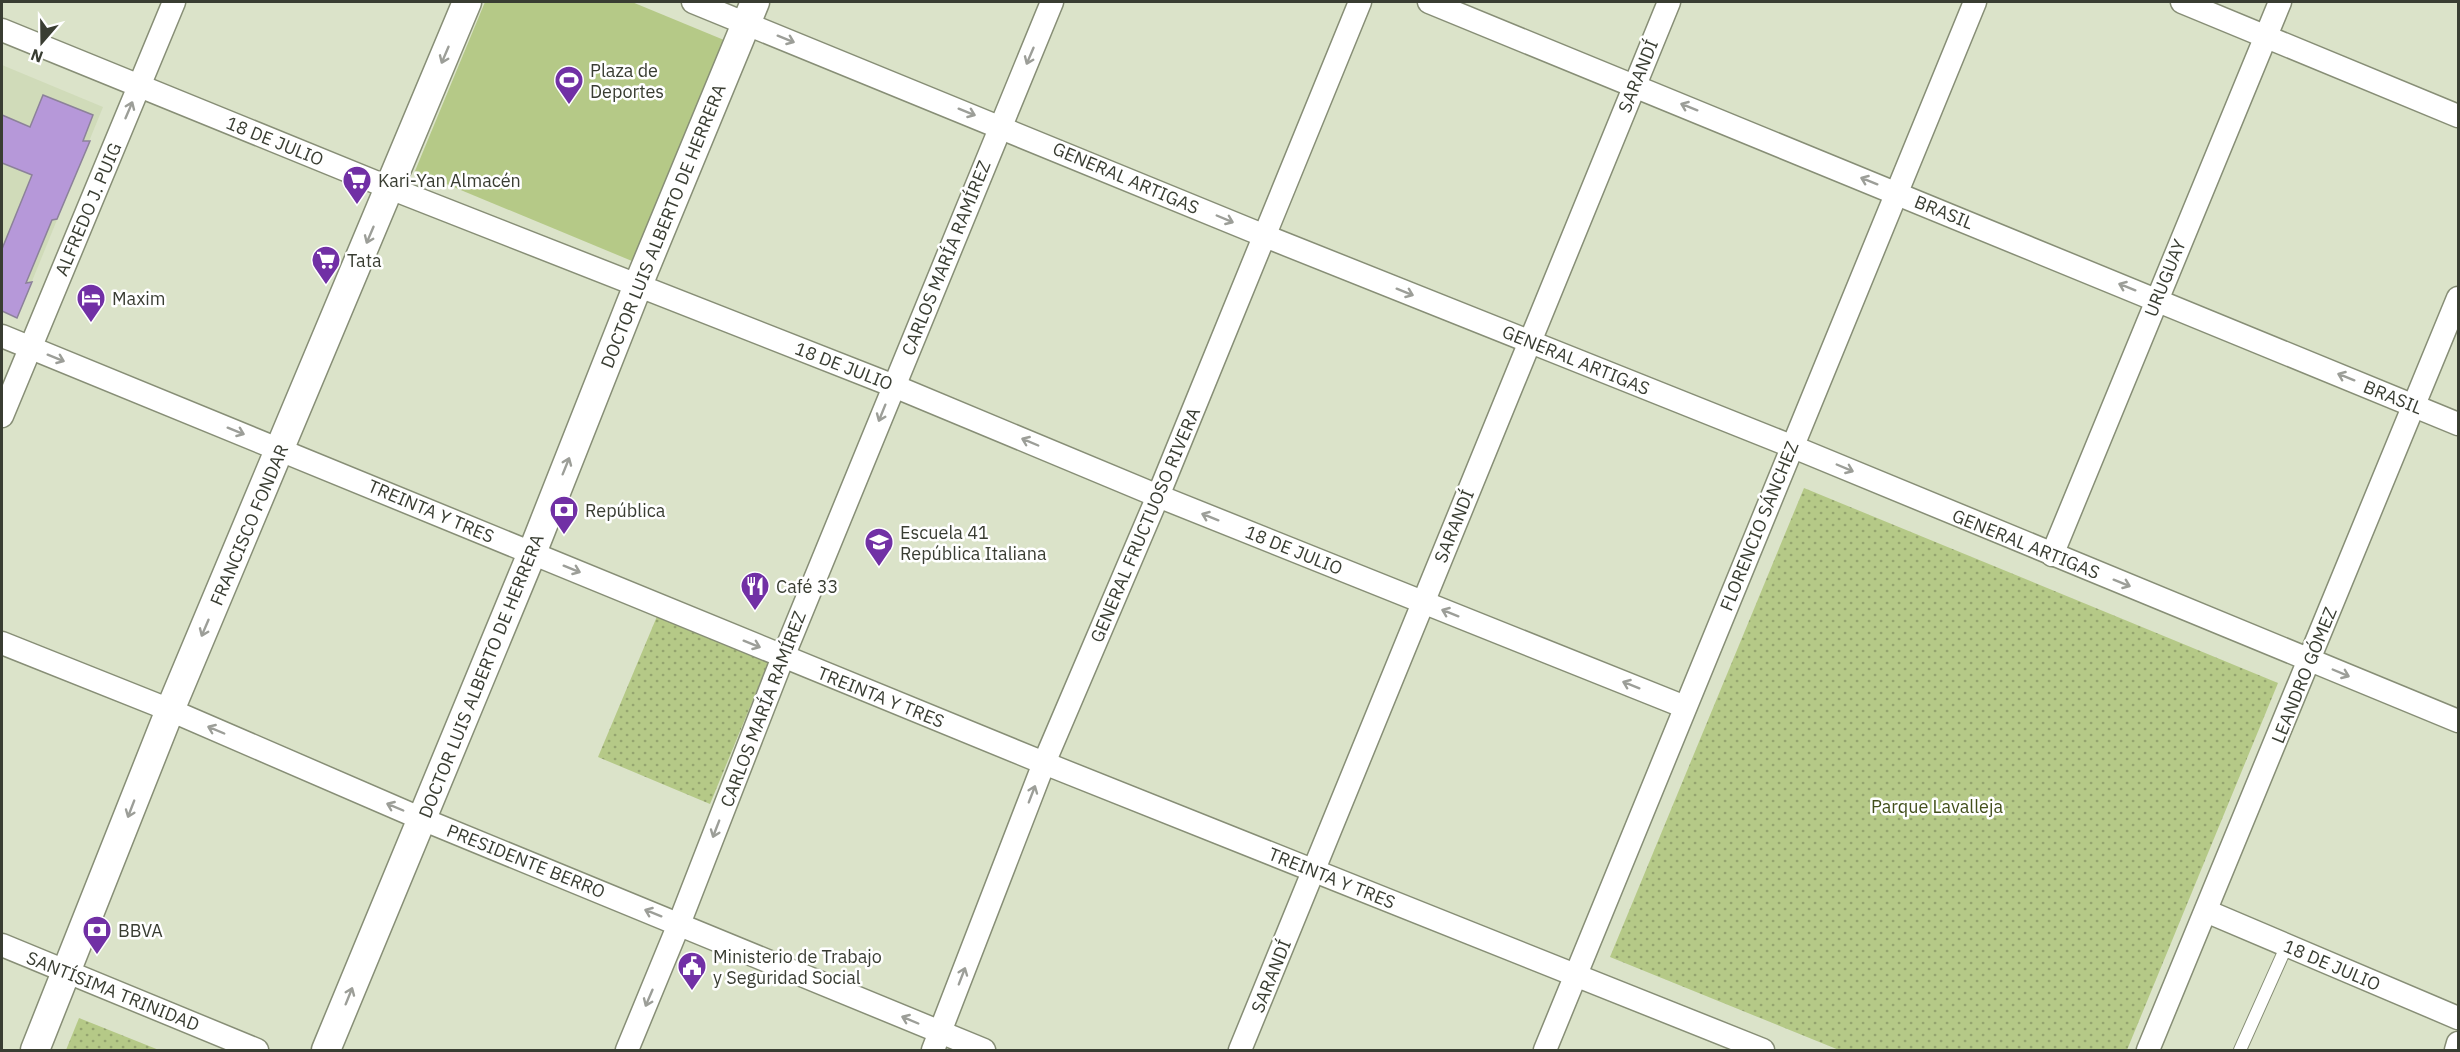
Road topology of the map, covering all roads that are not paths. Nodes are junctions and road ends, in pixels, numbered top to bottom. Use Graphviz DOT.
graph roads {
  1 [pos="174,2"];
  2 [pos="467,2"];
  3 [pos="693,2"];
  4 [pos="1052,2"];
  5 [pos="1360,2"];
  6 [pos="1429,2"];
  7 [pos="1669,2"];
  8 [pos="1975,2"];
  9 [pos="2182,2"];
  10 [pos="2280,2"];
  11 [pos="751,12"];
  12 [pos="2,30"];
  13 [pos="2265,36"];
  14 [pos="140,85"];
  15 [pos="1635,85"];
  16 [pos="2458,116"];
  17 [pos="1001,126"];
  18 [pos="390,188"];
  19 [pos="1895,192"];
  20 [pos="1265,236"];
  21 [pos="638,285"];
  22 [pos="2458,298"];
  23 [pos="2156,299"];
  24 [pos="2,336"];
  25 [pos="1529,342"];
  26 [pos="30,347"];
  27 [pos="894,386"];
  28 [pos="2414,405"];
  29 [pos="2,416"];
  30 [pos="2458,424"];
  31 [pos="1791,446"];
  32 [pos="281,449"];
  33 [pos="1158,496"];
  34 [pos="532,553"];
  35 [pos="2052,555"];
  36 [pos="1424,602"];
  37 [pos="2,643"];
  38 [pos="783,657"];
  39 [pos="2310,660"];
  40 [pos="1685,707"];
  41 [pos="170,710"];
  42 [pos="2458,721"];
  43 [pos="1044,763"];
  44 [pos="422,819"];
  45 [pos="1314,871"];
  46 [pos="2206,911"];
  47 [pos="680,924"];
  48 [pos="2,945"];
  49 [pos="2287,945"];
  50 [pos="68,972"];
  51 [pos="1575,975"];
  52 [pos="2458,1018"];
  53 [pos="937,1042"];
  54 [pos="2458,1043"];
  55 [pos="35,1050"];
  56 [pos="257,1050"];
  57 [pos="326,1050"];
  58 [pos="627,1050"];
  59 [pos="984,1050"];
  60 [pos="1240,1050"];
  61 [pos="1545,1050"];
  62 [pos="1763,1050"];
  63 [pos="2148,1050"];
  64 [pos="2240,1050"];
  65 [pos="2456,1050"];
  1 -- 14 [label="street, ALFREDO J. PUIG"];
  2 -- 18 [label="street, FRANCISCO FONDAR, one-way"];
  3 -- 11 [label="street, GENERAL ARTIGAS"];
  4 -- 17 [label="street, CARLOS MARÍA RAMÍREZ, one-way"];
  5 -- 20 [label="street, GENERAL FRUCTUOSO RIVERA"];
  6 -- 15 [label="street, BRASIL"];
  7 -- 15 [label="street, SARANDÍ"];
  8 -- 19 [label="street, FLORENCIO SÁNCHEZ"];
  9 -- 13 [label="street"];
  10 -- 13 [label="street, URUGUAY"];
  11 -- 17 [label="street, GENERAL ARTIGAS, one-way"];
  11 -- 21 [label="street, DOCTOR LUIS ALBERTO DE HERRERA"];
  12 -- 14 [label="street, 18 DE JULIO"];
  13 -- 16 [label="street"];
  13 -- 23 [label="street, URUGUAY"];
  14 -- 18 [label="street, 18 DE JULIO"];
  26 -- 14 [label="street, ALFREDO J. PUIG, one-way"];
  19 -- 15 [label="street, BRASIL, one-way"];
  15 -- 25 [label="street, SARANDÍ"];
  17 -- 20 [label="street, GENERAL ARTIGAS, one-way"];
  17 -- 27 [label="street, CARLOS MARÍA RAMÍREZ"];
  18 -- 21 [label="street, 18 DE JULIO"];
  18 -- 32 [label="street, FRANCISCO FONDAR, one-way"];
  23 -- 19 [label="street, BRASIL, one-way"];
  19 -- 31 [label="street, FLORENCIO SÁNCHEZ"];
  20 -- 25 [label="street, GENERAL ARTIGAS, one-way"];
  20 -- 33 [label="street, GENERAL FRUCTUOSO RIVERA"];
  21 -- 27 [label="street, 18 DE JULIO"];
  34 -- 21 [label="street, DOCTOR LUIS ALBERTO DE HERRERA, one-way"];
  22 -- 28 [label="street, LEANDRO GÓMEZ"];
  28 -- 23 [label="street, BRASIL, one-way"];
  23 -- 35 [label="street, URUGUAY"];
  24 -- 26 [label="street, TREINTA Y TRES"];
  25 -- 31 [label="street, GENERAL ARTIGAS"];
  25 -- 36 [label="street, SARANDÍ"];
  26 -- 29 [label="street, ALFREDO J. PUIG"];
  26 -- 32 [label="street, TREINTA Y TRES, one-way"];
  33 -- 27 [label="street, 18 DE JULIO, one-way"];
  27 -- 38 [label="street, CARLOS MARÍA RAMÍREZ, one-way"];
  28 -- 30 [label="street, BRASIL"];
  28 -- 39 [label="street, LEANDRO GÓMEZ"];
  31 -- 35 [label="street, GENERAL ARTIGAS, one-way"];
  31 -- 40 [label="street, FLORENCIO SÁNCHEZ"];
  32 -- 34 [label="street, TREINTA Y TRES"];
  32 -- 41 [label="street, FRANCISCO FONDAR, one-way"];
  36 -- 33 [label="street, 18 DE JULIO, one-way"];
  33 -- 43 [label="street, GENERAL FRUCTUOSO RIVERA"];
  34 -- 38 [label="street, TREINTA Y TRES, one-way"];
  34 -- 44 [label="street, DOCTOR LUIS ALBERTO DE HERRERA"];
  35 -- 39 [label="street, GENERAL ARTIGAS, one-way"];
  40 -- 36 [label="street, 18 DE JULIO, one-way"];
  36 -- 45 [label="street, SARANDÍ"];
  37 -- 41 [label="street, PRESIDENTE BERRO"];
  38 -- 43 [label="street, TREINTA Y TRES"];
  38 -- 47 [label="street, CARLOS MARÍA RAMÍREZ, one-way"];
  39 -- 42 [label="street, GENERAL ARTIGAS, one-way"];
  39 -- 46 [label="street, LEANDRO GÓMEZ"];
  40 -- 51 [label="street, FLORENCIO SÁNCHEZ"];
  44 -- 41 [label="street, PRESIDENTE BERRO, one-way"];
  41 -- 50 [label="street, FRANCISCO FONDAR, one-way"];
  43 -- 45 [label="street, TREINTA Y TRES"];
  53 -- 43 [label="street, GENERAL FRUCTUOSO RIVERA, one-way"];
  47 -- 44 [label="street, PRESIDENTE BERRO, one-way"];
  57 -- 44 [label="street, DOCTOR LUIS ALBERTO DE HERRERA, one-way"];
  45 -- 51 [label="street, TREINTA Y TRES"];
  45 -- 60 [label="street, SARANDÍ"];
  46 -- 49 [label="street, 18 DE JULIO"];
  46 -- 63 [label="street, LEANDRO GÓMEZ"];
  53 -- 47 [label="street, PRESIDENTE BERRO, one-way"];
  47 -- 58 [label="street, CARLOS MARÍA RAMÍREZ, one-way"];
  48 -- 50 [label="street, SANTÍSIMA TRINIDAD"];
  49 -- 52 [label="street, 18 DE JULIO"];
  49 -- 64 [label="lane"];
  50 -- 55 [label="street, FRANCISCO FONDAR"];
  50 -- 56 [label="street, SANTÍSIMA TRINIDAD"];
  51 -- 61 [label="street, FLORENCIO SÁNCHEZ"];
  51 -- 62 [label="street, TREINTA Y TRES"];
  53 -- 59 [label="street, PRESIDENTE BERRO"];
  54 -- 65 [label="street"];
}
